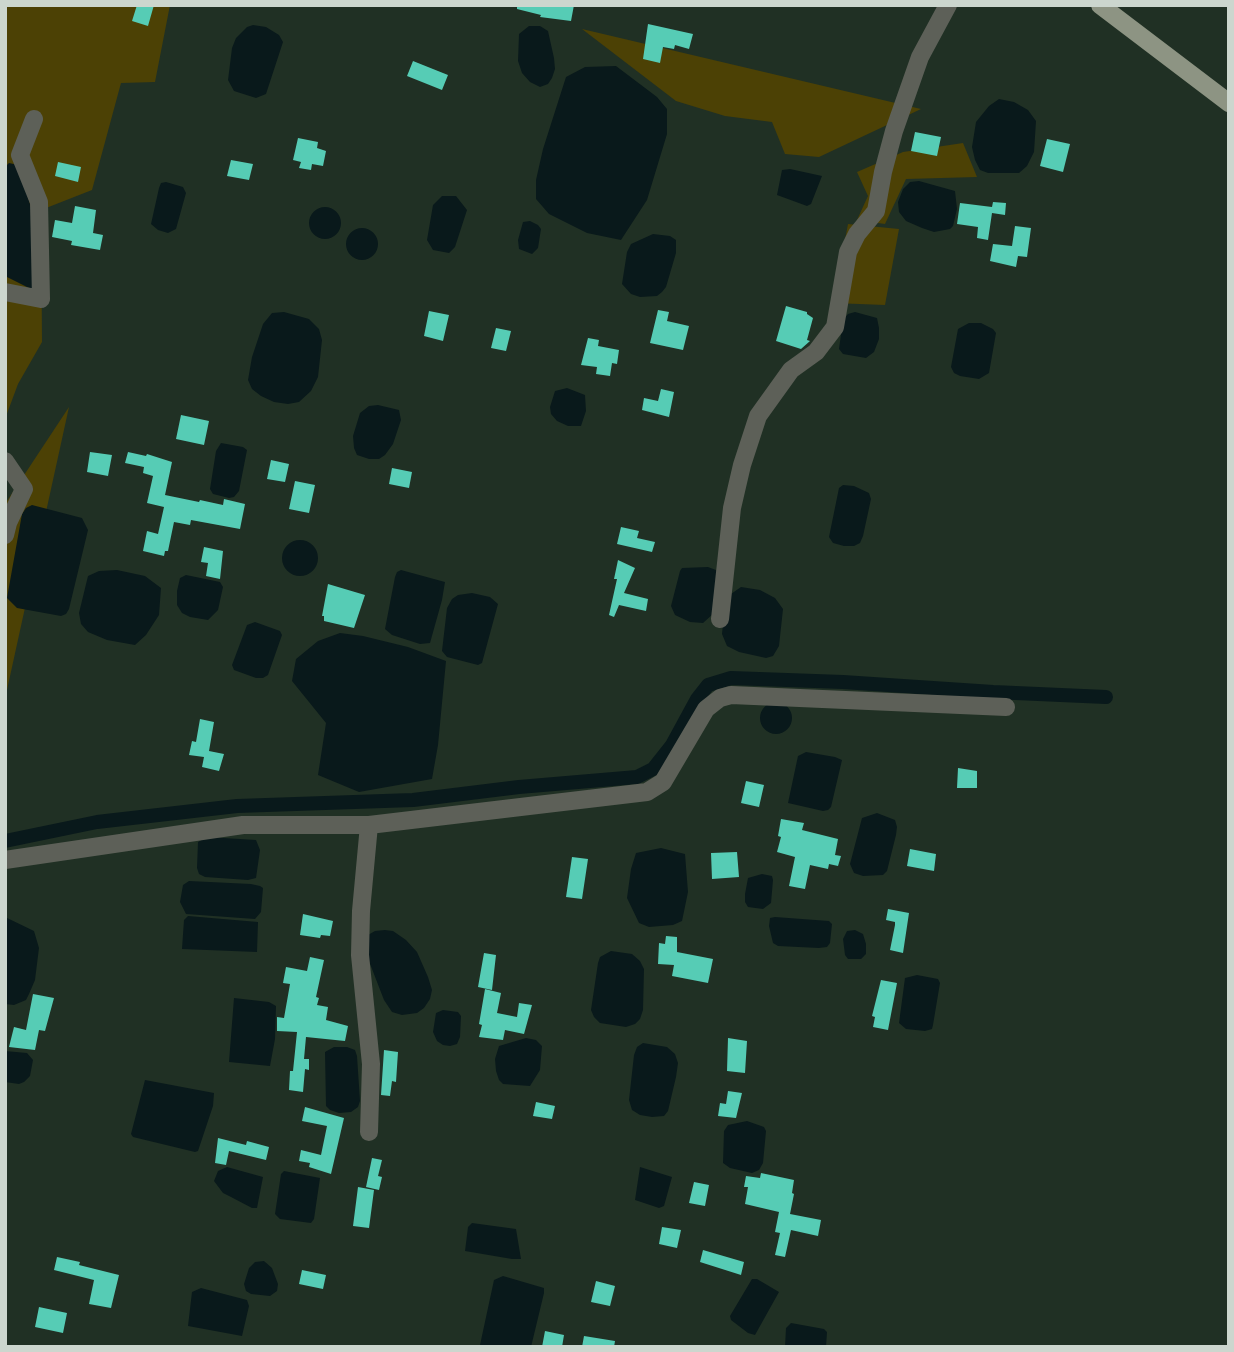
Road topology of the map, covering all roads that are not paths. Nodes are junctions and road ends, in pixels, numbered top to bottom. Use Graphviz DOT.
graph roads {
  1 [pos="948,5"];
  2 [pos="1100,5"];
  3 [pos="1229,103"];
  4 [pos="34,119"];
  5 [pos="5,292"];
  6 [pos="5,461"];
  7 [pos="5,535"];
  8 [pos="720,619"];
  9 [pos="1006,707"];
  10 [pos="369,825"];
  11 [pos="5,860"];
  12 [pos="369,1132"];
  1 -- 8 [label="street"];
  2 -- 3 [label="main road"];
  4 -- 5 [label="street"];
  6 -- 7 [label="street"];
  9 -- 10 [label="street"];
  10 -- 11 [label="street"];
  10 -- 12 [label="street"];
}
